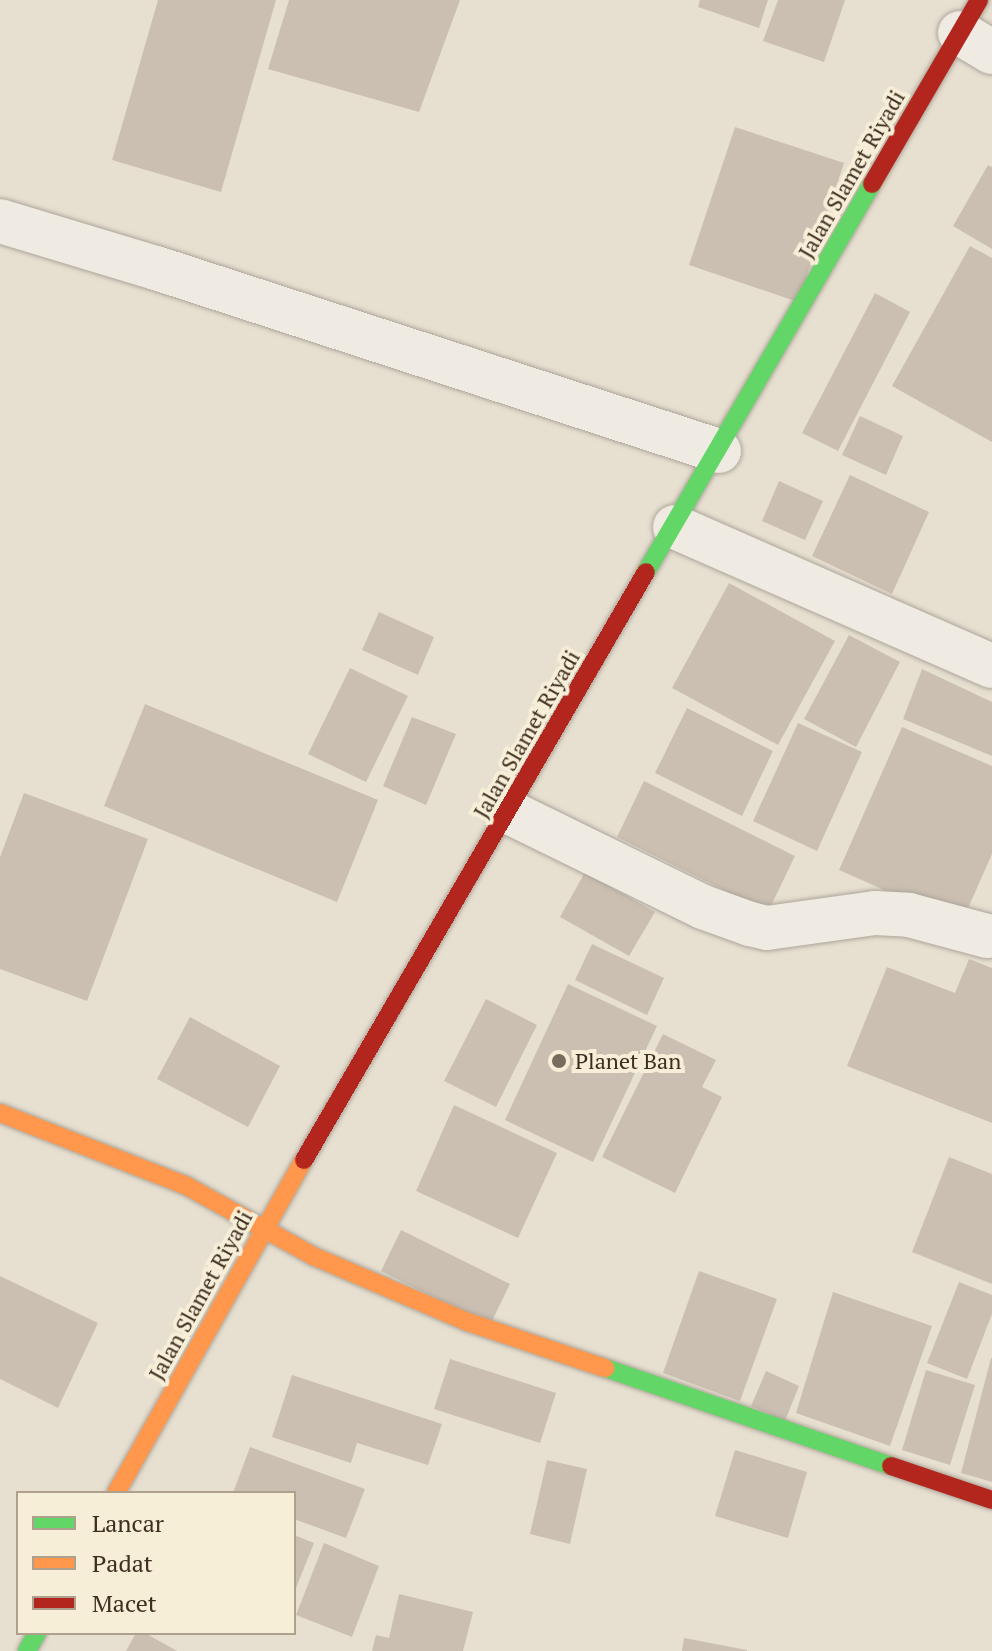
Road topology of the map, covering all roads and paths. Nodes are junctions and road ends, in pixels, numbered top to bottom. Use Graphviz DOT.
graph roads {
  1 [pos="977,28"];
  2 [pos="0,221"];
  3 [pos="719,451"];
  4 [pos="675,527"];
  5 [pos="992,666"];
  6 [pos="509,812"];
  7 [pos="987,936"];
  8 [pos="0,1113"];
  9 [pos="264,1230"];
  10 [pos="117,1491"];
  11 [pos="992,1500"];
  1 -- 3 [label="main road, Jalan Slamet Riyadi"];
  2 -- 3 [label="street"];
  3 -- 4 [label="main road, Jalan Slamet Riyadi"];
  4 -- 5 [label="street"];
  4 -- 6 [label="main road, Jalan Slamet Riyadi"];
  6 -- 7 [label="street"];
  6 -- 9 [label="main road, Jalan Slamet Riyadi"];
  8 -- 9 [label="main road"];
  9 -- 10 [label="main road, Jalan Slamet Riyadi"];
  9 -- 11 [label="main road"];
}
